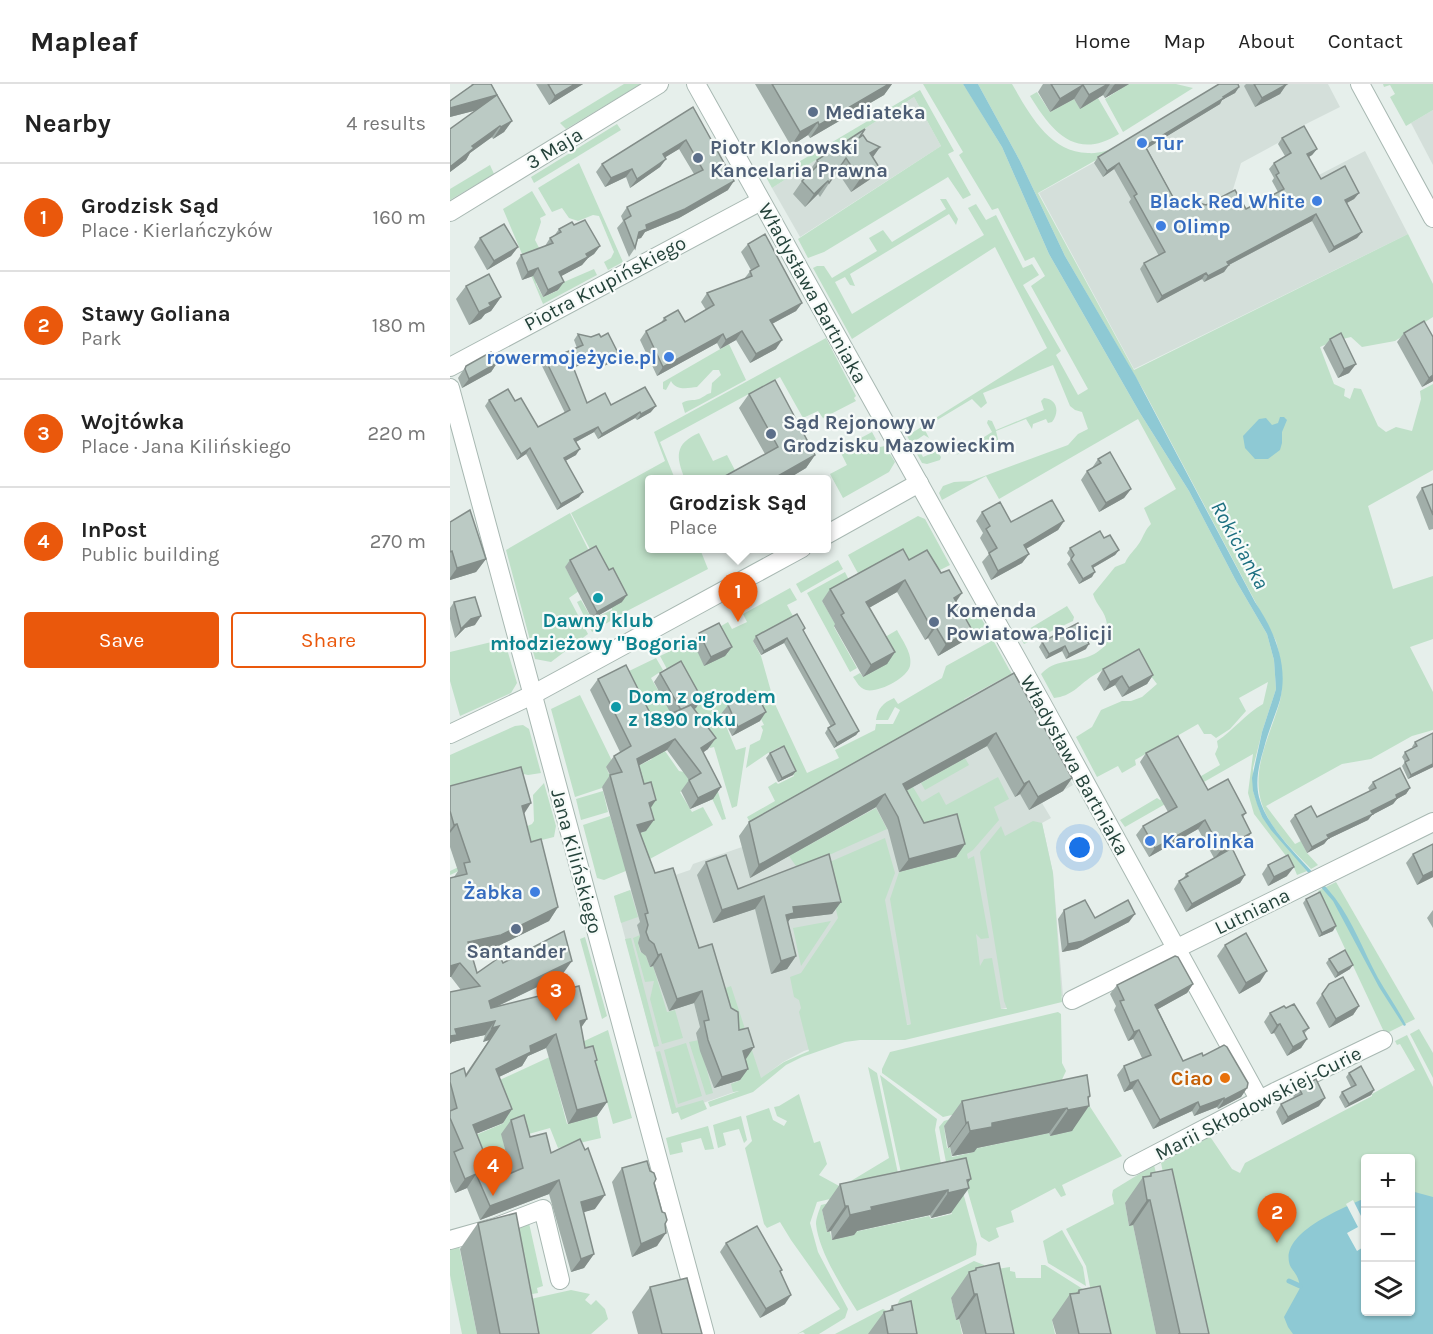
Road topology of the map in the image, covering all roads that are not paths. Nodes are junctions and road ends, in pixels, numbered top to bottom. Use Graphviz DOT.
graph roads {
  1 [pos="659,84"];
  2 [pos="696,84"];
  3 [pos="1360,84"];
  4 [pos="761,201"];
  5 [pos="450,212"];
  6 [pos="1433,218"];
  7 [pos="450,367"];
  8 [pos="450,388"];
  9 [pos="919,483"];
  10 [pos="831,532"];
  11 [pos="795,553"];
  12 [pos="532,695"];
  13 [pos="450,734"];
  14 [pos="1433,822"];
  15 [pos="1176,948"];
  16 [pos="1072,1000"];
  17 [pos="1383,1040"];
  18 [pos="1260,1101"];
  19 [pos="1133,1166"];
  20 [pos="450,1240"];
  21 [pos="560,1280"];
  22 [pos="705,1334"];
  1 -- 5 [label="street, 3 Maja"];
  2 -- 4 [label="street, Władysława Bartniaka"];
  3 -- 6 [label="street"];
  4 -- 7 [label="street, Piotra Krupińskiego"];
  4 -- 9 [label="street, Władysława Bartniaka"];
  8 -- 12 [label="street, Jana Kilińskiego"];
  9 -- 10 [label="street"];
  9 -- 15 [label="street, Władysława Bartniaka"];
  11 -- 12 [label="street"];
  12 -- 13 [label="street"];
  12 -- 22 [label="street, Jana Kilińskiego"];
  14 -- 15 [label="street, Lutniana"];
  15 -- 16 [label="street, Lutniana"];
  15 -- 18 [label="street, Władysława Bartniaka"];
  17 -- 18 [label="street, Marii Skłodowskiej-Curie"];
  18 -- 19 [label="street, Marii Skłodowskiej-Curie"];
  20 -- 21 [label="street"];
}
